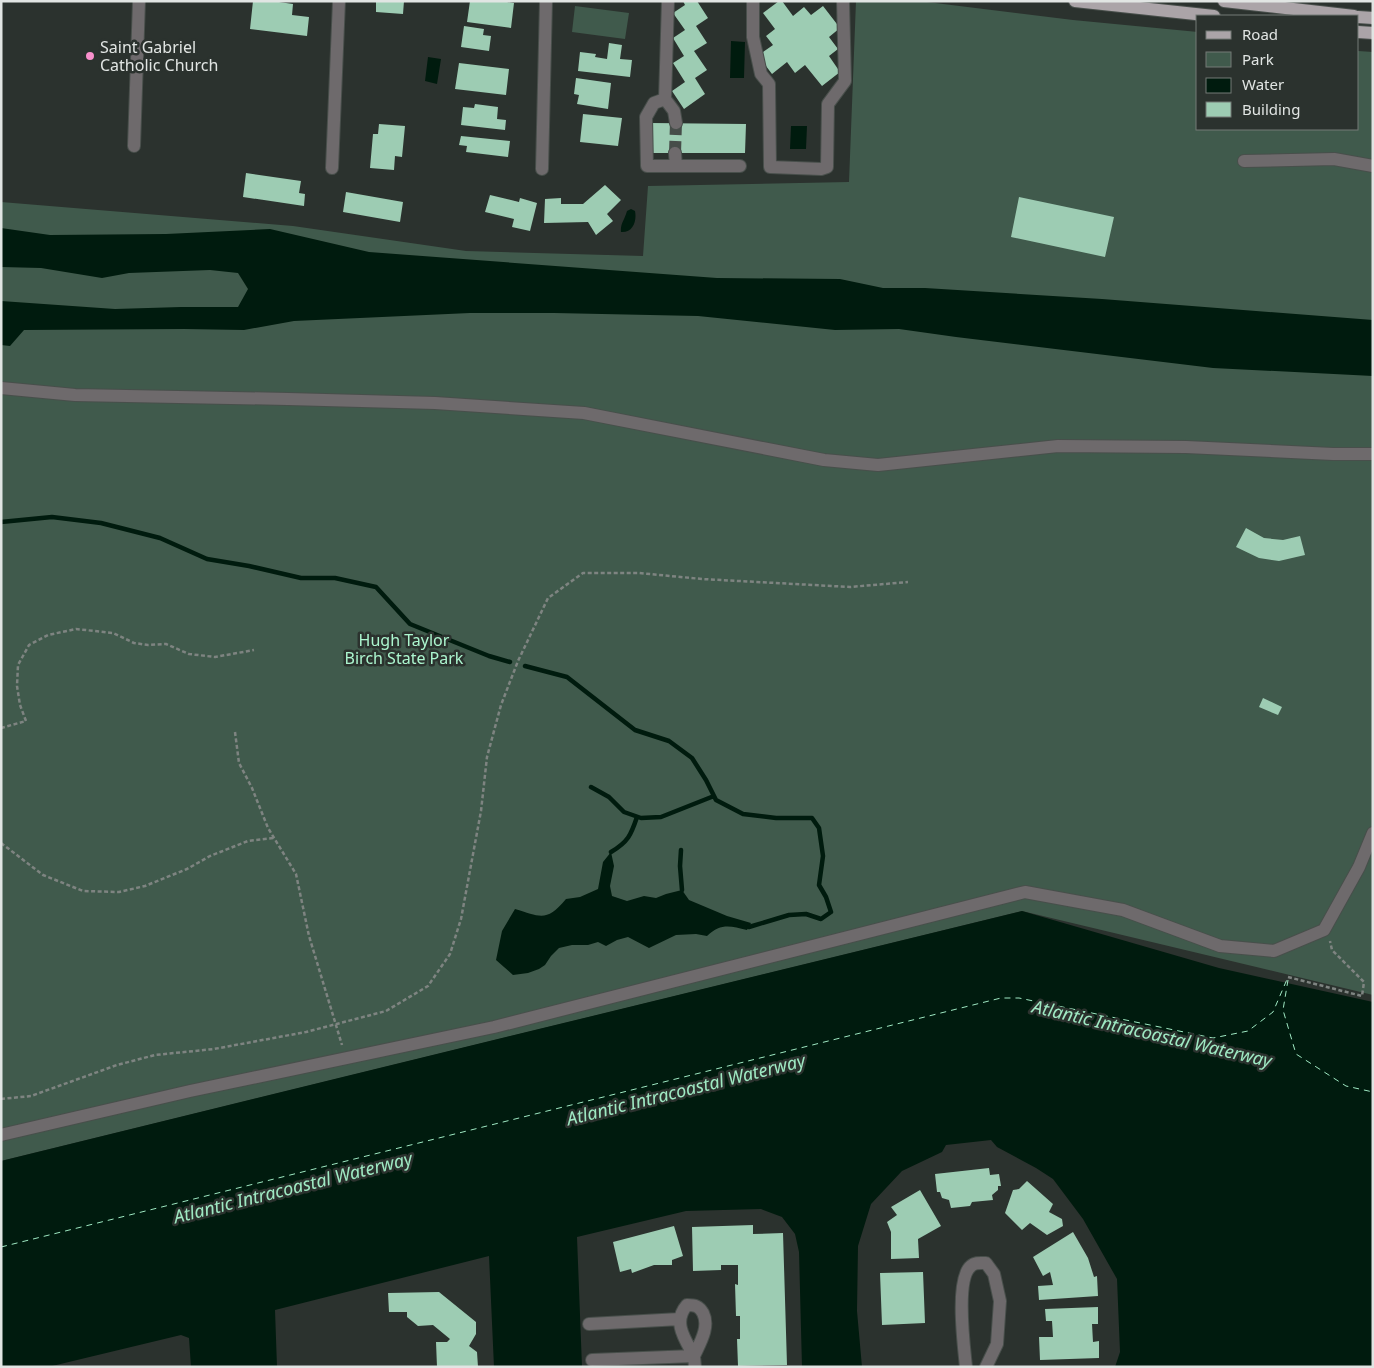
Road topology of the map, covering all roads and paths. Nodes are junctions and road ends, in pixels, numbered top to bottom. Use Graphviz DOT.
graph roads {
  1 [pos="139,1"];
  2 [pos="339,1"];
  3 [pos="546,1"];
  4 [pos="668,1"];
  5 [pos="753,1"];
  6 [pos="843,1"];
  7 [pos="1075,1"];
  8 [pos="1224,1"];
  9 [pos="1205,15"];
  10 [pos="1345,15"];
  11 [pos="1359,17"];
  12 [pos="1373,18"];
  13 [pos="1359,32"];
  14 [pos="1373,33"];
  15 [pos="665,99"];
  16 [pos="676,123"];
  17 [pos="134,146"];
  18 [pos="1244,161"];
  19 [pos="740,166"];
  20 [pos="1373,166"];
  21 [pos="332,168"];
  22 [pos="542,170"];
  23 [pos="1,388"];
  24 [pos="1373,454"];
  25 [pos="908,582"];
  26 [pos="254,650"];
  27 [pos="1,728"];
  28 [pos="236,732"];
  29 [pos="1373,833"];
  30 [pos="274,838"];
  31 [pos="1,844"];
  32 [pos="1326,925"];
  33 [pos="1288,977"];
  34 [pos="336,1024"];
  35 [pos="346,1058"];
  36 [pos="1,1100"];
  37 [pos="1,1135"];
  38 [pos="680,1319"];
  39 [pos="589,1324"];
  40 [pos="592,1360"];
  41 [pos="694,1361"];
  42 [pos="966,1367"];
  43 [pos="986,1367"];
  1 -- 17 [label="street"];
  2 -- 21 [label="street"];
  3 -- 22 [label="street"];
  4 -- 15 [label="street"];
  5 -- 6 [label="street"];
  7 -- 9 [label="main road"];
  8 -- 10 [label="main road"];
  11 -- 12 [label="main road"];
  13 -- 14 [label="main road"];
  15 -- 16 [label="street"];
  15 -- 19 [label="street"];
  18 -- 20 [label="street"];
  23 -- 24 [label="street"];
  25 -- 34 [label="path"];
  26 -- 27 [label="path"];
  28 -- 30 [label="path"];
  29 -- 32 [label="street"];
  30 -- 31 [label="path"];
  30 -- 34 [label="path"];
  32 -- 33 [label="path"];
  32 -- 35 [label="street"];
  34 -- 35 [label="path"];
  34 -- 36 [label="path"];
  35 -- 37 [label="street"];
  38 -- 39 [label="street"];
  38 -- 41 [label="street"];
  38 -- 41 [label="street"];
  40 -- 41 [label="street"];
  42 -- 43 [label="street"];
}
